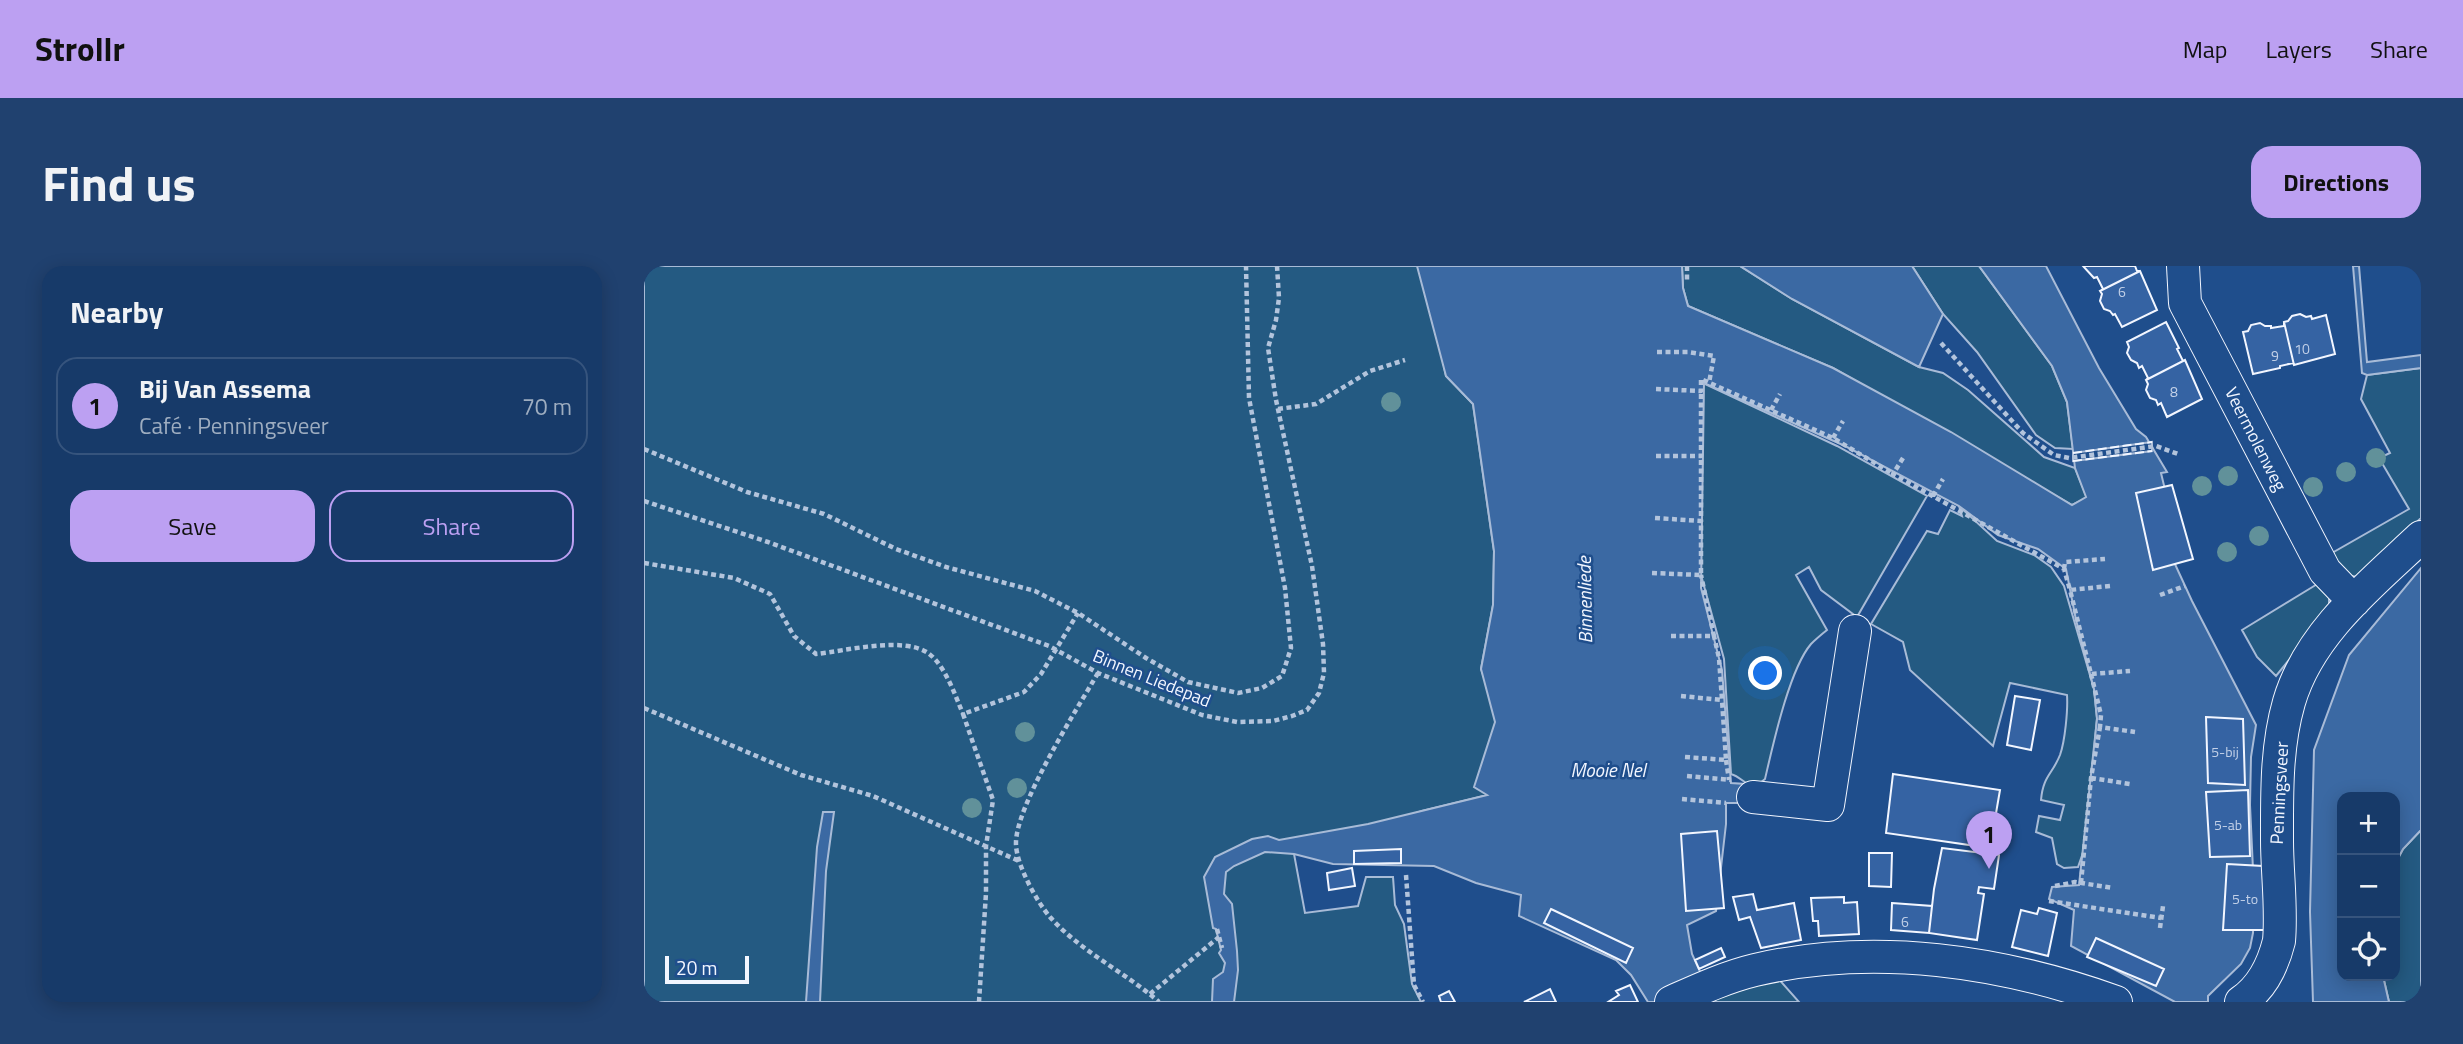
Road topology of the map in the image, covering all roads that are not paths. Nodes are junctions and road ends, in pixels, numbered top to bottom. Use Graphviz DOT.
graph roads {
  1 [pos="2183,266"];
  2 [pos="2421,537"];
  3 [pos="2354,601"];
  4 [pos="1855,631"];
  5 [pos="1740,791"];
  6 [pos="1671,1002"];
  7 [pos="2116,1002"];
  8 [pos="2241,1002"];
  1 -- 3 [label="street, Veermolenweg"];
  2 -- 3 [label="street, Penningsveer"];
  3 -- 8 [label="street, Penningsveer"];
  4 -- 5 [label="street"];
  6 -- 7 [label="street"];
}
